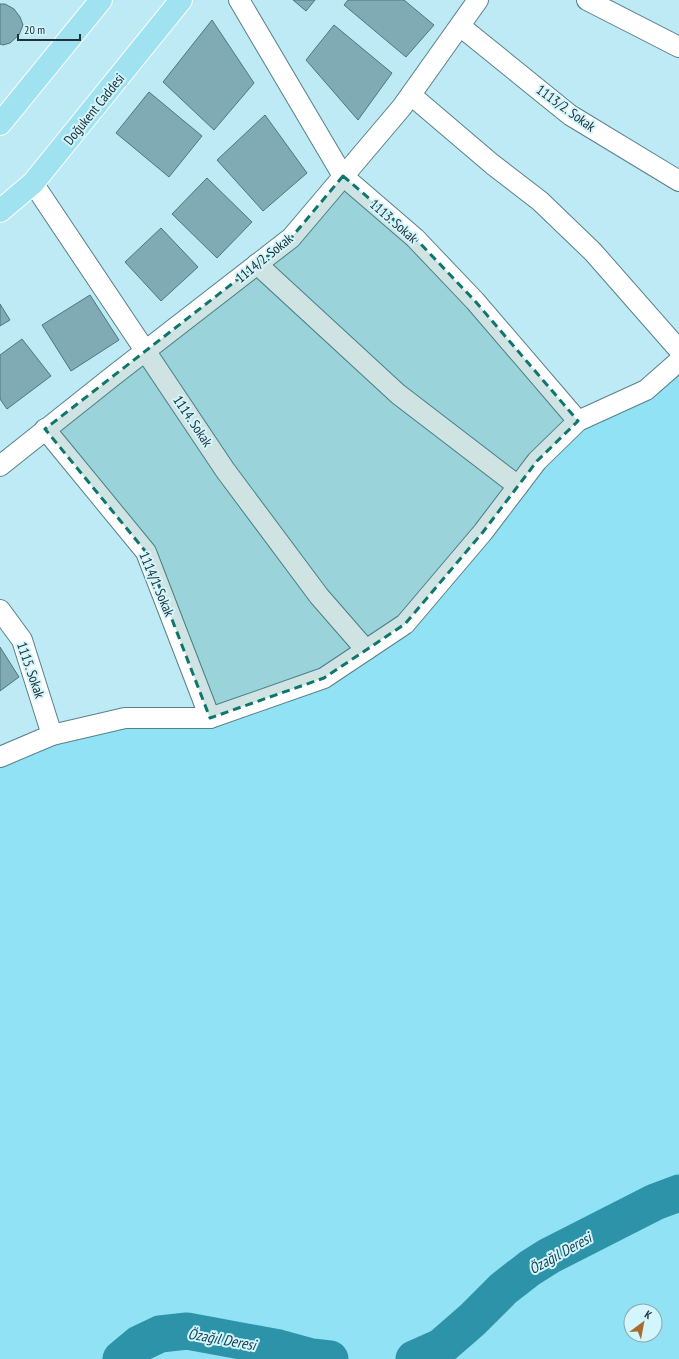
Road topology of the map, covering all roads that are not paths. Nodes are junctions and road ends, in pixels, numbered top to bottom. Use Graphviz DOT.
graph roads {
  1 [pos="100,0"];
  2 [pos="182,0"];
  3 [pos="239,0"];
  4 [pos="478,0"];
  5 [pos="587,0"];
  6 [pos="460,26"];
  7 [pos="679,47"];
  8 [pos="411,95"];
  9 [pos="0,124"];
  10 [pos="343,176"];
  11 [pos="679,181"];
  12 [pos="33,183"];
  13 [pos="0,211"];
  14 [pos="257,264"];
  15 [pos="679,350"];
  16 [pos="145,351"];
  17 [pos="679,361"];
  18 [pos="578,421"];
  19 [pos="46,430"];
  20 [pos="0,466"];
  21 [pos="518,486"];
  22 [pos="0,610"];
  23 [pos="366,650"];
  24 [pos="210,718"];
  25 [pos="52,735"];
  26 [pos="0,757"];
  1 -- 9 [label="main road"];
  2 -- 12 [label="main road, Doğukent Caddesi"];
  3 -- 10 [label="street, 1113. Sokak"];
  4 -- 6 [label="street, 1114/2. Sokak"];
  5 -- 7 [label="street"];
  6 -- 8 [label="street, 1114/2. Sokak"];
  6 -- 11 [label="street, 1113/2. Sokak"];
  8 -- 10 [label="street, 1114/2. Sokak"];
  8 -- 15 [label="street"];
  10 -- 14 [label="street, 1114/2. Sokak"];
  10 -- 18 [label="street, 1113. Sokak"];
  12 -- 13 [label="main road, Doğukent Caddesi"];
  12 -- 16 [label="street, 1114. Sokak"];
  14 -- 16 [label="street, 1114/2. Sokak"];
  14 -- 21 [label="street"];
  16 -- 19 [label="street, 1114/2. Sokak"];
  16 -- 23 [label="street, 1114. Sokak"];
  17 -- 18 [label="street"];
  18 -- 21 [label="street"];
  19 -- 20 [label="street, 1114/2. Sokak"];
  19 -- 24 [label="street, 1114/1. Sokak"];
  21 -- 23 [label="street"];
  22 -- 25 [label="street, 1115. Sokak"];
  23 -- 24 [label="street"];
  24 -- 25 [label="street"];
  25 -- 26 [label="street"];
}
